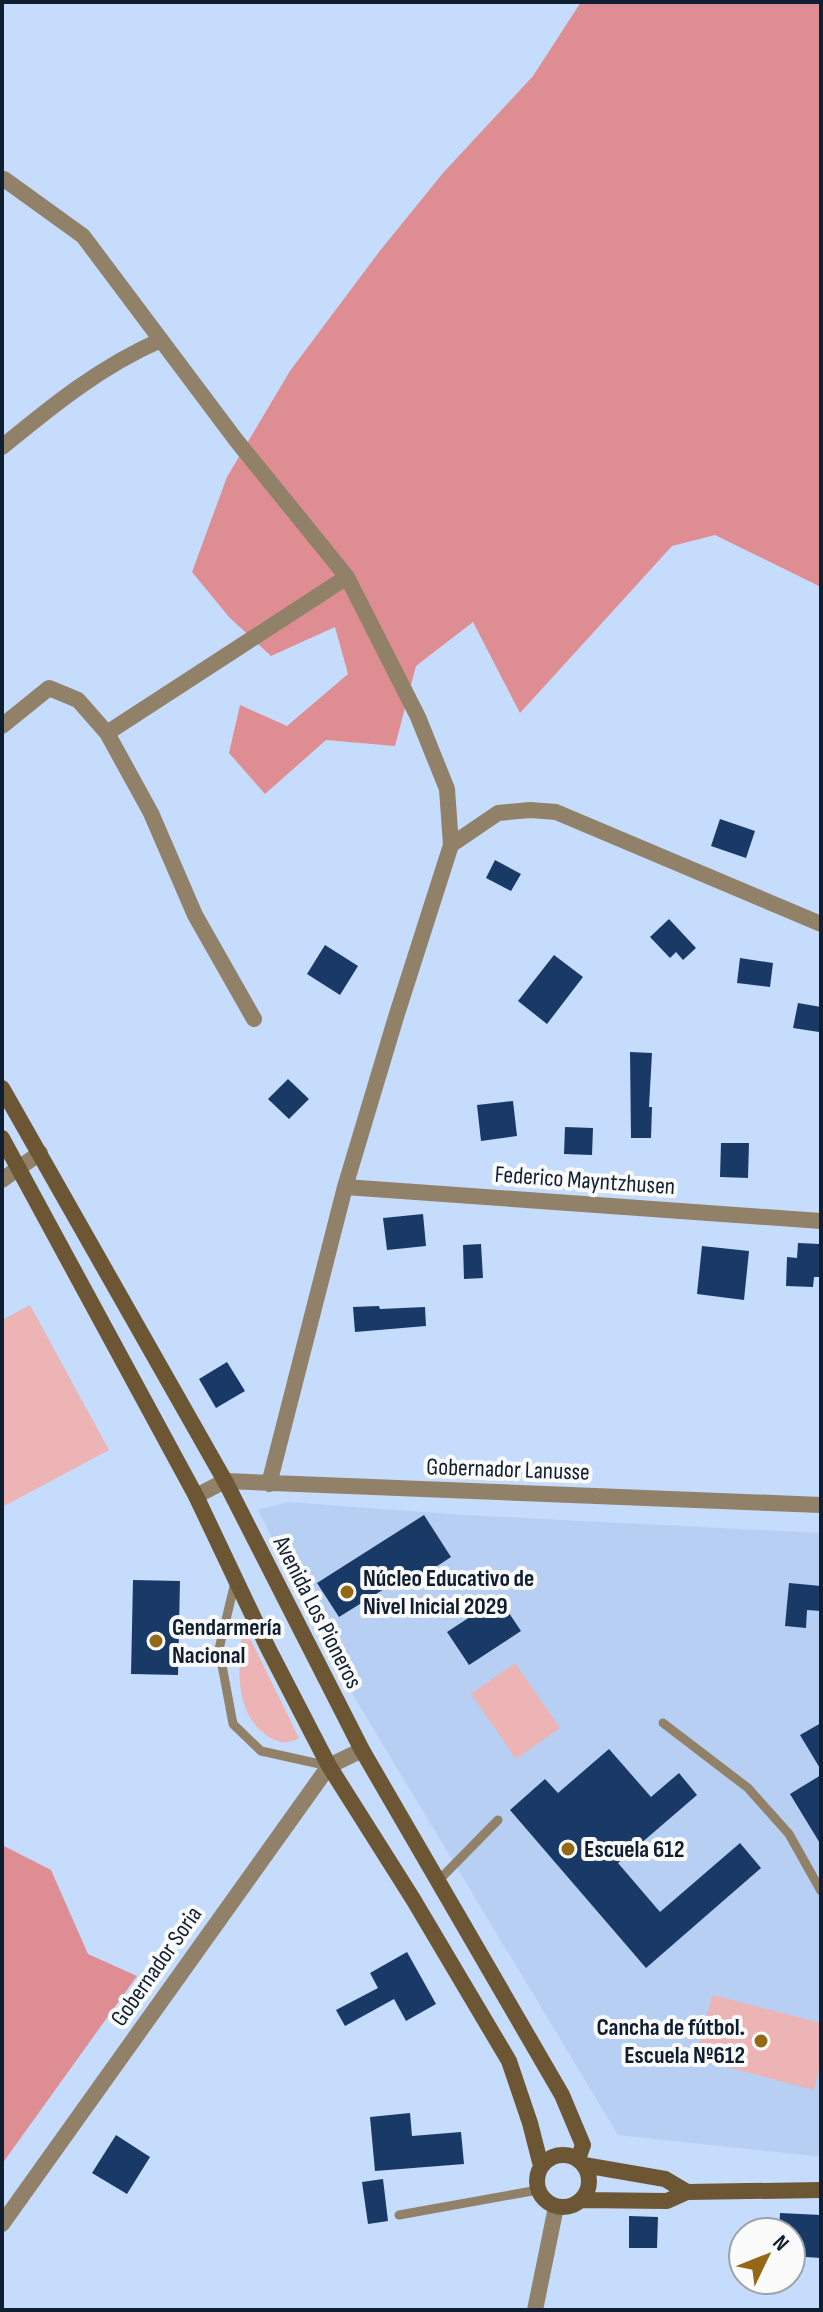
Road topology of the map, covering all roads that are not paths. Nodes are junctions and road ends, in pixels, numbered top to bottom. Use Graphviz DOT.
graph roads {
  1 [pos="2,180"];
  2 [pos="161,340"];
  3 [pos="2,447"];
  4 [pos="347,577"];
  5 [pos="2,726"];
  6 [pos="107,733"];
  7 [pos="451,845"];
  8 [pos="821,924"];
  9 [pos="254,1019"];
  10 [pos="2,1088"];
  11 [pos="2,1138"];
  12 [pos="40,1153"];
  13 [pos="19,1167"];
  14 [pos="2,1180"];
  15 [pos="345,1187"];
  16 [pos="821,1221"];
  17 [pos="225,1481"];
  18 [pos="269,1484"];
  19 [pos="196,1496"];
  20 [pos="821,1505"];
  21 [pos="236,1579"];
  22 [pos="663,1723"];
  23 [pos="362,1750"];
  24 [pos="329,1766"];
  25 [pos="498,1820"];
  26 [pos="438,1881"];
  27 [pos="821,1891"];
  28 [pos="581,2162"];
  29 [pos="541,2166"];
  30 [pos="538,2190"];
  31 [pos="821,2190"];
  32 [pos="687,2192"];
  33 [pos="582,2200"];
  34 [pos="556,2207"];
  35 [pos="399,2215"];
  36 [pos="2,2224"];
  37 [pos="535,2310"];
  1 -- 2 [label="street"];
  2 -- 3 [label="street"];
  2 -- 4 [label="street"];
  4 -- 6 [label="street"];
  4 -- 7 [label="street"];
  5 -- 6 [label="street"];
  6 -- 9 [label="street"];
  7 -- 8 [label="street"];
  7 -- 15 [label="street"];
  10 -- 12 [label="main road, Avenida Los Pioneros"];
  11 -- 13 [label="main road"];
  12 -- 13 [label="street"];
  12 -- 17 [label="main road, Avenida Los Pioneros"];
  13 -- 14 [label="street"];
  13 -- 19 [label="main road"];
  15 -- 16 [label="street, Federico Mayntzhusen"];
  15 -- 18 [label="street"];
  17 -- 18 [label="street, Gobernador Lanusse"];
  17 -- 19 [label="street"];
  17 -- 23 [label="main road, Avenida Los Pioneros"];
  18 -- 20 [label="street, Gobernador Lanusse"];
  19 -- 21 [label="main road"];
  21 -- 24 [label="main road"];
  21 -- 24 [label="lane"];
  22 -- 27 [label="lane"];
  23 -- 24 [label="street, Gobernador Soria"];
  23 -- 26 [label="main road, Avenida Los Pioneros"];
  24 -- 29 [label="main road"];
  24 -- 36 [label="street, Gobernador Soria"];
  25 -- 26 [label="lane"];
  26 -- 28 [label="main road, Avenida Los Pioneros"];
  28 -- 29 [label="main road"];
  28 -- 32 [label="main road"];
  28 -- 33 [label="main road"];
  29 -- 30 [label="main road"];
  30 -- 34 [label="main road"];
  30 -- 35 [label="lane"];
  31 -- 32 [label="main road"];
  32 -- 33 [label="main road"];
  33 -- 34 [label="main road"];
  34 -- 37 [label="street"];
}
